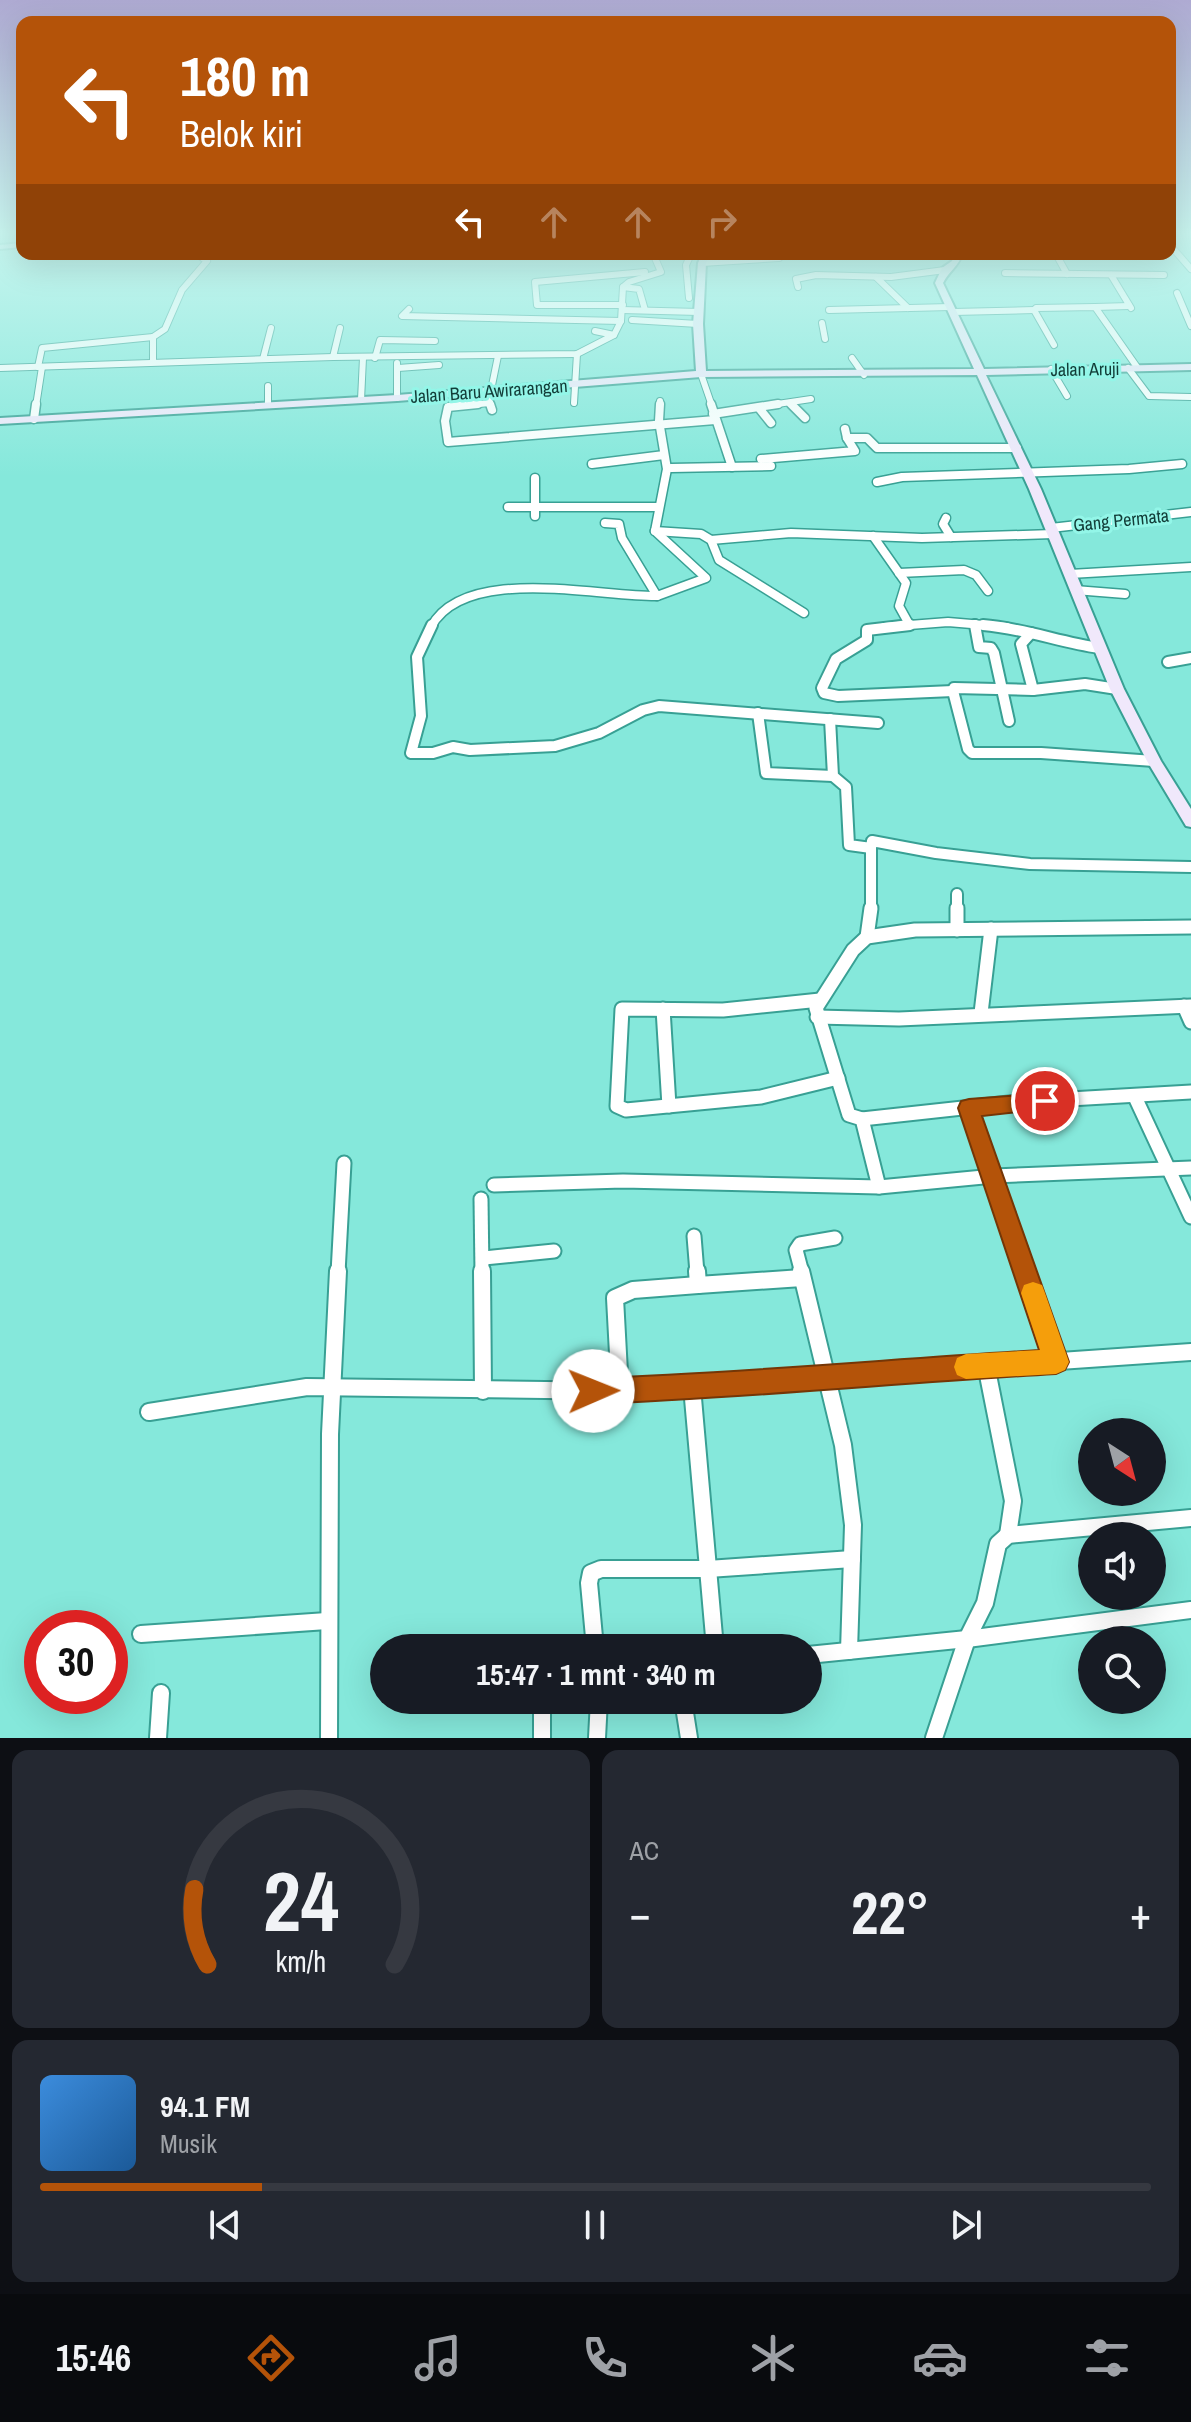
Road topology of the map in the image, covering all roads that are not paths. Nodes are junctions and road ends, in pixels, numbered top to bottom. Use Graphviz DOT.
graph roads {
  1 [pos="172,314"];
  2 [pos="404,314"];
  3 [pos="622,314"];
  4 [pos="646,314"];
  5 [pos="696,314"];
  6 [pos="953,314"];
  7 [pos="1036,314"];
  8 [pos="1099,314"];
  9 [pos="632,320"];
  10 [pos="621,321"];
  11 [pos="645,322"];
  12 [pos="695,323"];
  13 [pos="822,323"];
  14 [pos="271,328"];
  15 [pos="340,328"];
  16 [pos="595,331"];
  17 [pos="614,335"];
  18 [pos="153,337"];
  19 [pos="825,339"];
  20 [pos="435,341"];
  21 [pos="1054,345"];
  22 [pos="577,354"];
  23 [pos="498,356"];
  24 [pos="333,357"];
  25 [pos="363,358"];
  26 [pos="375,358"];
  27 [pos="396,358"];
  28 [pos="852,358"];
  29 [pos="263,359"];
  30 [pos="153,362"];
  31 [pos="439,365"];
  32 [pos="40,367"];
  33 [pos="1191,367"];
  34 [pos="0,368"];
  35 [pos="398,368"];
  36 [pos="1133,368"];
  37 [pos="1051,369"];
  38 [pos="978,371"];
  39 [pos="701,374"];
  40 [pos="864,375"];
  41 [pos="575,385"];
  42 [pos="268,386"];
  43 [pos="1067,396"];
  44 [pos="1191,397"];
  45 [pos="397,398"];
  46 [pos="811,399"];
  47 [pos="361,400"];
  48 [pos="491,401"];
  49 [pos="660,401"];
  50 [pos="574,403"];
  51 [pos="791,404"];
  52 [pos="268,405"];
  53 [pos="759,408"];
  54 [pos="714,417"];
  55 [pos="805,418"];
  56 [pos="34,419"];
  57 [pos="0,421"];
  58 [pos="771,423"];
  59 [pos="663,424"];
  60 [pos="1017,448"];
  61 [pos="664,455"];
  62 [pos="761,459"];
  63 [pos="592,464"];
  64 [pos="1182,464"];
  65 [pos="771,466"];
  66 [pos="732,467"];
  67 [pos="671,468"];
  68 [pos="1026,472"];
  69 [pos="535,478"];
  70 [pos="877,482"];
  71 [pos="508,507"];
  72 [pos="659,507"];
  73 [pos="535,511"];
  74 [pos="1191,512"];
  75 [pos="946,518"];
  76 [pos="605,523"];
  77 [pos="659,531"];
  78 [pos="1052,531"];
  79 [pos="873,536"];
  80 [pos="951,537"];
  81 [pos="711,540"];
  82 [pos="1189,570"];
  83 [pos="899,573"];
  84 [pos="1070,574"];
  85 [pos="1075,590"];
  86 [pos="988,591"];
  87 [pos="1125,594"];
  88 [pos="657,596"];
  89 [pos="804,613"];
  90 [pos="909,624"];
  91 [pos="975,624"];
  92 [pos="1031,633"];
  93 [pos="1099,648"];
  94 [pos="1191,658"];
  95 [pos="1168,662"];
  96 [pos="1001,689"];
  97 [pos="1117,689"];
  98 [pos="1033,690"];
  99 [pos="953,691"];
  100 [pos="758,713"];
  101 [pos="830,719"];
  102 [pos="1009,721"];
  103 [pos="878,723"];
  104 [pos="1154,761"];
  105 [pos="833,776"];
  106 [pos="1186,805"];
  107 [pos="1191,822"];
  108 [pos="871,848"];
  109 [pos="1191,867"];
  110 [pos="957,894"];
  111 [pos="1191,927"];
  112 [pos="991,929"];
  113 [pos="957,930"];
  114 [pos="867,937"];
  115 [pos="820,1000"];
  116 [pos="1188,1006"];
  117 [pos="663,1009"];
  118 [pos="981,1013"];
  119 [pos="817,1017"];
  120 [pos="1191,1022"];
  121 [pos="838,1078"];
  122 [pos="1191,1092"];
  123 [pos="1135,1097"];
  124 [pos="669,1106"];
  125 [pos="969,1108"];
  126 [pos="862,1119"];
  127 [pos="344,1163"];
  128 [pos="1169,1168"];
  129 [pos="1191,1168"];
  130 [pos="994,1176"];
  131 [pos="494,1185"];
  132 [pos="879,1187"];
  133 [pos="481,1199"];
  134 [pos="1191,1217"];
  135 [pos="694,1236"];
  136 [pos="835,1238"];
  137 [pos="554,1251"];
  138 [pos="484,1258"];
  139 [pos="802,1278"];
  140 [pos="698,1285"];
  141 [pos="1190,1356"];
  142 [pos="1056,1362"];
  143 [pos="986,1365"];
  144 [pos="826,1376"];
  145 [pos="332,1386"];
  146 [pos="692,1387"];
  147 [pos="483,1391"];
  148 [pos="620,1391"];
  149 [pos="149,1412"];
  150 [pos="1191,1518"];
  151 [pos="1008,1535"];
  152 [pos="852,1559"];
  153 [pos="708,1569"];
  154 [pos="1191,1610"];
  155 [pos="327,1621"];
  156 [pos="141,1634"];
  157 [pos="594,1634"];
  158 [pos="714,1634"];
  159 [pos="967,1639"];
  160 [pos="849,1651"];
  161 [pos="822,1654"];
  162 [pos="161,1693"];
  163 [pos="542,1714"];
  164 [pos="598,1714"];
  165 [pos="685,1714"];
  166 [pos="158,1738"];
  167 [pos="329,1738"];
  168 [pos="542,1738"];
  169 [pos="597,1738"];
  170 [pos="689,1738"];
  171 [pos="934,1738"];
  1 -- 18 [label="street"];
  2 -- 10 [label="street"];
  3 -- 10 [label="street"];
  4 -- 11 [label="street"];
  5 -- 12 [label="street"];
  6 -- 38 [label="street"];
  7 -- 21 [label="street"];
  8 -- 36 [label="street"];
  9 -- 11 [label="street"];
  10 -- 17 [label="street"];
  11 -- 12 [label="street"];
  12 -- 39 [label="street"];
  13 -- 19 [label="street"];
  14 -- 29 [label="street"];
  15 -- 24 [label="street"];
  16 -- 17 [label="street"];
  17 -- 22 [label="street"];
  18 -- 30 [label="street"];
  18 -- 32 [label="street"];
  20 -- 26 [label="street"];
  22 -- 23 [label="street"];
  22 -- 41 [label="street"];
  23 -- 27 [label="street"];
  23 -- 48 [label="street"];
  24 -- 25 [label="street"];
  24 -- 29 [label="street"];
  25 -- 26 [label="street"];
  25 -- 47 [label="street"];
  26 -- 27 [label="street"];
  27 -- 35 [label="street"];
  28 -- 40 [label="street"];
  29 -- 30 [label="street"];
  30 -- 32 [label="street"];
  31 -- 35 [label="street"];
  32 -- 34 [label="street"];
  32 -- 56 [label="street"];
  33 -- 36 [label="street, Jalan Aruji"];
  35 -- 45 [label="street"];
  36 -- 37 [label="street, Jalan Aruji"];
  36 -- 44 [label="street"];
  37 -- 38 [label="street, Jalan Aruji"];
  37 -- 43 [label="street"];
  38 -- 40 [label="street, Jalan Baru Awirarangan"];
  38 -- 60 [label="street"];
  39 -- 40 [label="street, Jalan Baru Awirarangan"];
  39 -- 41 [label="street, Jalan Baru Awirarangan"];
  39 -- 54 [label="street"];
  41 -- 48 [label="street, Jalan Baru Awirarangan"];
  41 -- 50 [label="street"];
  42 -- 52 [label="street"];
  45 -- 47 [label="street, Jalan Baru Awirarangan"];
  45 -- 48 [label="street, Jalan Baru Awirarangan"];
  46 -- 51 [label="street"];
  47 -- 52 [label="street, Jalan Baru Awirarangan"];
  48 -- 59 [label="street"];
  49 -- 59 [label="street"];
  51 -- 53 [label="street"];
  51 -- 55 [label="street"];
  52 -- 56 [label="street, Jalan Baru Awirarangan"];
  53 -- 54 [label="street"];
  53 -- 58 [label="street"];
  54 -- 59 [label="street"];
  54 -- 66 [label="street"];
  56 -- 57 [label="street, Jalan Baru Awirarangan"];
  59 -- 61 [label="street"];
  60 -- 62 [label="street"];
  60 -- 68 [label="street"];
  61 -- 63 [label="street"];
  61 -- 72 [label="street"];
  64 -- 68 [label="street"];
  65 -- 66 [label="street"];
  66 -- 67 [label="street"];
  68 -- 70 [label="street"];
  68 -- 78 [label="street"];
  69 -- 73 [label="street"];
  71 -- 73 [label="street"];
  72 -- 73 [label="street"];
  72 -- 77 [label="street"];
  74 -- 78 [label="street, Gang Permata"];
  75 -- 80 [label="street"];
  76 -- 88 [label="street"];
  77 -- 81 [label="street, Gang Permata"];
  77 -- 88 [label="street"];
  78 -- 80 [label="street, Gang Permata"];
  78 -- 84 [label="street"];
  79 -- 80 [label="street, Gang Permata"];
  79 -- 81 [label="street, Gang Permata"];
  79 -- 83 [label="street"];
  81 -- 89 [label="street"];
  82 -- 84 [label="street"];
  83 -- 86 [label="street"];
  83 -- 90 [label="street"];
  84 -- 85 [label="street"];
  85 -- 87 [label="street"];
  85 -- 93 [label="street"];
  88 -- 100 [label="street"];
  90 -- 91 [label="street"];
  90 -- 99 [label="street"];
  91 -- 92 [label="street"];
  91 -- 96 [label="street"];
  92 -- 93 [label="street"];
  92 -- 98 [label="street"];
  93 -- 97 [label="street"];
  94 -- 95 [label="street"];
  96 -- 98 [label="street"];
  96 -- 99 [label="street"];
  96 -- 102 [label="street"];
  97 -- 98 [label="street"];
  97 -- 104 [label="street"];
  99 -- 104 [label="street"];
  100 -- 101 [label="street"];
  100 -- 105 [label="street"];
  101 -- 103 [label="street"];
  101 -- 105 [label="street"];
  104 -- 106 [label="street"];
  105 -- 108 [label="street"];
  106 -- 107 [label="street"];
  108 -- 109 [label="street"];
  108 -- 114 [label="street"];
  110 -- 113 [label="street"];
  111 -- 112 [label="street"];
  112 -- 113 [label="street"];
  112 -- 118 [label="street"];
  113 -- 114 [label="street"];
  114 -- 115 [label="street"];
  115 -- 117 [label="street"];
  115 -- 119 [label="street"];
  116 -- 118 [label="street"];
  116 -- 120 [label="street"];
  117 -- 124 [label="street"];
  117 -- 124 [label="street"];
  118 -- 119 [label="street"];
  119 -- 121 [label="street"];
  121 -- 124 [label="street"];
  121 -- 126 [label="street"];
  122 -- 123 [label="street"];
  123 -- 125 [label="street"];
  123 -- 128 [label="street"];
  125 -- 126 [label="street"];
  125 -- 130 [label="street"];
  126 -- 132 [label="street"];
  127 -- 145 [label="street"];
  128 -- 129 [label="street"];
  128 -- 130 [label="street"];
  128 -- 134 [label="street"];
  130 -- 132 [label="street"];
  130 -- 142 [label="street"];
  131 -- 132 [label="street"];
  133 -- 138 [label="street"];
  135 -- 140 [label="street"];
  136 -- 139 [label="street"];
  137 -- 138 [label="street"];
  138 -- 147 [label="street"];
  139 -- 140 [label="street"];
  139 -- 144 [label="street"];
  140 -- 148 [label="street"];
  141 -- 142 [label="street"];
  142 -- 143 [label="street"];
  143 -- 144 [label="street"];
  143 -- 151 [label="street"];
  144 -- 146 [label="street"];
  144 -- 152 [label="street"];
  145 -- 147 [label="street"];
  145 -- 149 [label="street"];
  145 -- 155 [label="street"];
  146 -- 148 [label="street"];
  146 -- 153 [label="street"];
  147 -- 148 [label="street"];
  150 -- 151 [label="street"];
  151 -- 159 [label="street"];
  152 -- 153 [label="street"];
  152 -- 160 [label="street"];
  153 -- 157 [label="street"];
  153 -- 158 [label="street"];
  154 -- 159 [label="street"];
  155 -- 156 [label="street"];
  155 -- 167 [label="street"];
  159 -- 160 [label="street"];
  159 -- 171 [label="street"];
  160 -- 161 [label="street"];
  162 -- 166 [label="street"];
  163 -- 168 [label="street"];
  164 -- 169 [label="street"];
  165 -- 170 [label="street"];
}
